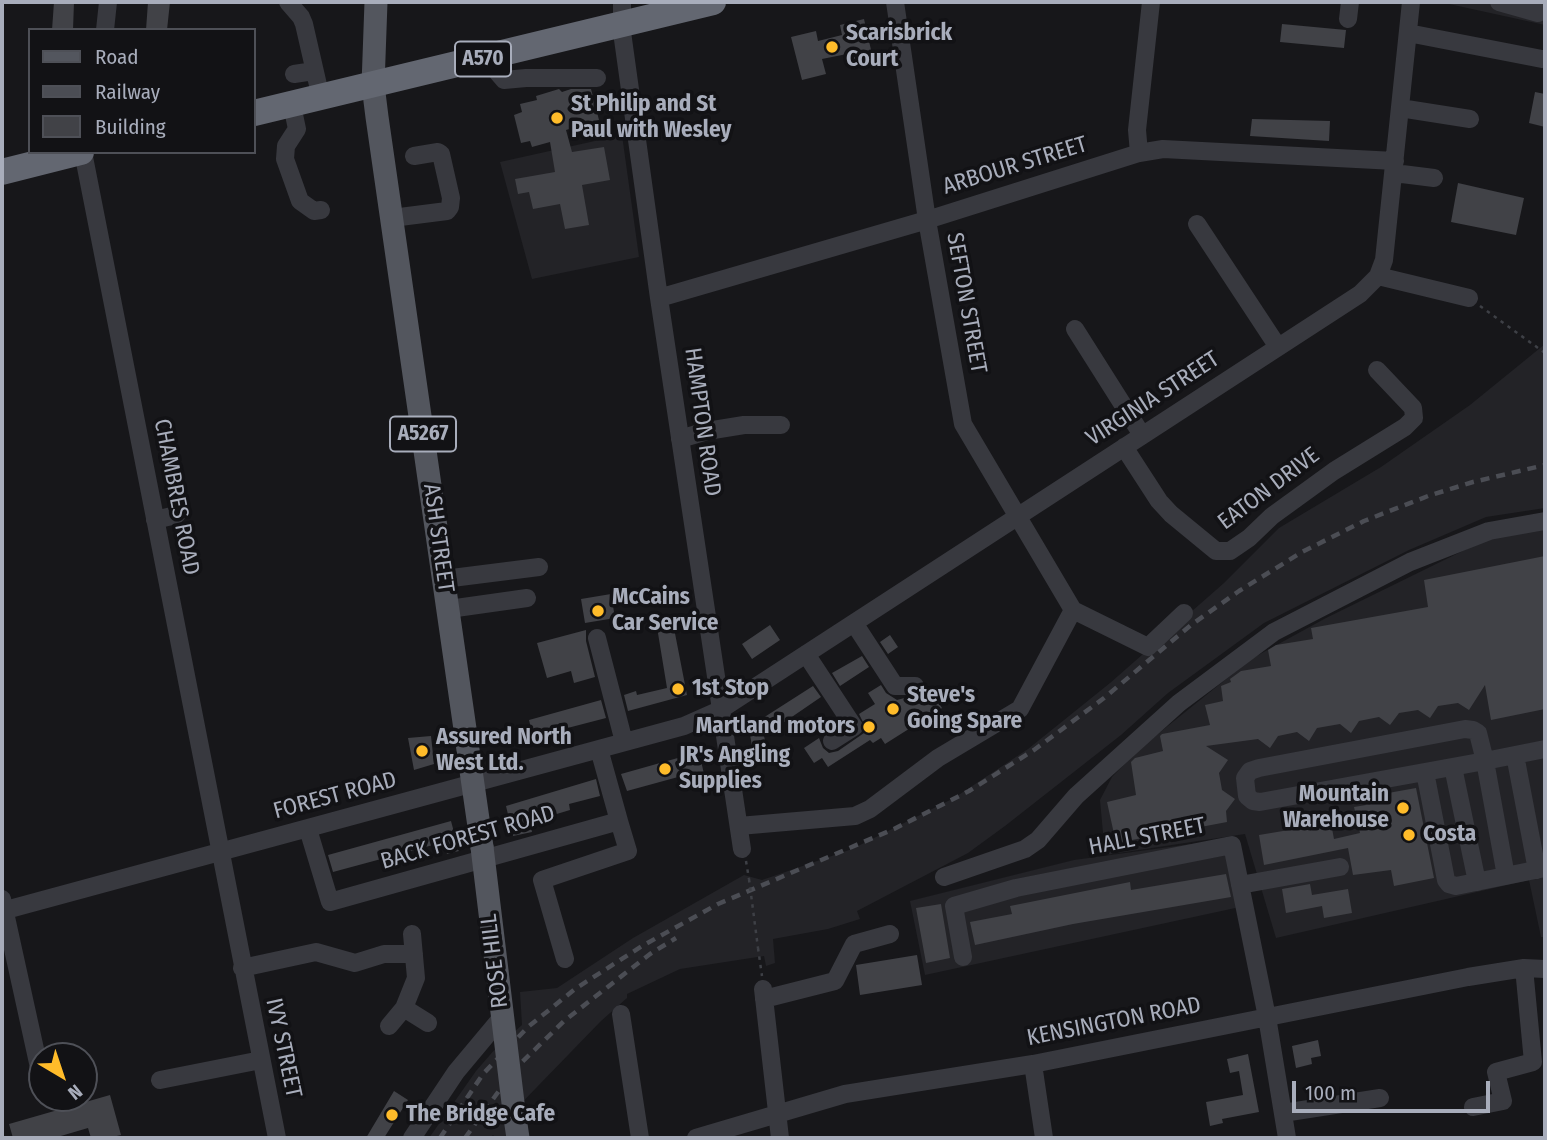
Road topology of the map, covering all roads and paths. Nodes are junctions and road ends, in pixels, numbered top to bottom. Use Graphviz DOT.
graph roads {
  1 [pos="108,2"];
  2 [pos="288,2"];
  3 [pos="376,2"];
  4 [pos="712,2"];
  5 [pos="895,2"];
  6 [pos="1151,2"];
  7 [pos="1411,2"];
  8 [pos="1499,2"];
  9 [pos="1542,2"];
  10 [pos="622,12"];
  11 [pos="105,28"];
  12 [pos="1408,33"];
  13 [pos="493,56"];
  14 [pos="1542,59"];
  15 [pos="314,71"];
  16 [pos="295,74"];
  17 [pos="597,78"];
  18 [pos="373,85"];
  19 [pos="321,98"];
  20 [pos="292,105"];
  21 [pos="1400,108"];
  22 [pos="256,114"];
  23 [pos="1471,119"];
  24 [pos="1139,153"];
  25 [pos="74,154"];
  26 [pos="82,154"];
  27 [pos="414,156"];
  28 [pos="1394,167"];
  29 [pos="2,171"];
  30 [pos="1434,178"];
  31 [pos="321,210"];
  32 [pos="392,218"];
  33 [pos="926,220"];
  34 [pos="1197,224"];
  35 [pos="1378,276"];
  36 [pos="659,298"];
  37 [pos="1469,298"];
  38 [pos="1075,330"];
  39 [pos="1278,347"];
  40 [pos="1545,352"];
  41 [pos="1377,370"];
  42 [pos="781,425"];
  43 [pos="1142,435"];
  44 [pos="680,439"];
  45 [pos="1124,447"];
  46 [pos="171,465"];
  47 [pos="1017,516"];
  48 [pos="155,520"];
  49 [pos="1545,521"];
  50 [pos="539,567"];
  51 [pos="444,579"];
  52 [pos="527,598"];
  53 [pos="449,609"];
  54 [pos="1073,610"];
  55 [pos="1184,613"];
  56 [pos="853,623"];
  57 [pos="597,638"];
  58 [pos="806,654"];
  59 [pos="918,692"];
  60 [pos="720,710"];
  61 [pos="832,741"];
  62 [pos="624,742"];
  63 [pos="599,749"];
  64 [pos="1545,751"];
  65 [pos="1515,755"];
  66 [pos="1485,761"];
  67 [pos="1453,767"];
  68 [pos="1425,772"];
  69 [pos="474,783"];
  70 [pos="619,821"];
  71 [pos="739,826"];
  72 [pos="308,829"];
  73 [pos="220,851"];
  74 [pos="744,854"];
  75 [pos="1340,867"];
  76 [pos="1541,869"];
  77 [pos="1506,876"];
  78 [pos="944,877"];
  79 [pos="1477,882"];
  80 [pos="1240,885"];
  81 [pos="3,907"];
  82 [pos="412,934"];
  83 [pos="890,934"];
  84 [pos="414,954"];
  85 [pos="963,957"];
  86 [pos="565,959"];
  87 [pos="242,968"];
  88 [pos="1524,968"];
  89 [pos="1545,969"];
  90 [pos="761,970"];
  91 [pos="404,1008"];
  92 [pos="621,1014"];
  93 [pos="502,1017"];
  94 [pos="1267,1017"];
  95 [pos="428,1023"];
  96 [pos="389,1026"];
  97 [pos="33,1042"];
  98 [pos="261,1060"];
  99 [pos="1033,1064"];
  100 [pos="160,1080"];
  101 [pos="1380,1098"];
  102 [pos="1473,1107"];
  103 [pos="1283,1113"];
  104 [pos="777,1115"];
  105 [pos="277,1138"];
  106 [pos="412,1138"];
  107 [pos="518,1138"];
  108 [pos="640,1138"];
  109 [pos="696,1138"];
  110 [pos="780,1138"];
  111 [pos="1044,1138"];
  112 [pos="1287,1138"];
  1 -- 11 [label="street"];
  2 -- 15 [label="street"];
  3 -- 18 [label="main road, A5267"];
  4 -- 10 [label="highway, A570"];
  5 -- 33 [label="street, SEFTON STREET"];
  6 -- 24 [label="street"];
  7 -- 12 [label="street"];
  8 -- 9 [label="street"];
  10 -- 13 [label="highway, A570"];
  10 -- 36 [label="street, HAMPTON ROAD"];
  12 -- 14 [label="street"];
  12 -- 21 [label="street"];
  13 -- 17 [label="street"];
  13 -- 18 [label="highway, A570"];
  15 -- 16 [label="street"];
  15 -- 19 [label="street"];
  18 -- 19 [label="highway, A570"];
  18 -- 32 [label="main road, ASH STREET / A5267"];
  19 -- 20 [label="highway, A570"];
  20 -- 22 [label="highway, A570"];
  20 -- 31 [label="street"];
  21 -- 23 [label="street"];
  21 -- 28 [label="street"];
  24 -- 28 [label="street, ARBOUR STREET"];
  24 -- 33 [label="street, ARBOUR STREET"];
  25 -- 29 [label="highway"];
  26 -- 48 [label="street, CHAMBRES ROAD"];
  27 -- 32 [label="street"];
  28 -- 30 [label="street, ARBOUR STREET"];
  28 -- 35 [label="street"];
  32 -- 51 [label="main road, ASH STREET / A5267"];
  33 -- 36 [label="street, ARBOUR STREET"];
  33 -- 47 [label="street, SEFTON STREET"];
  34 -- 39 [label="street"];
  35 -- 37 [label="street"];
  35 -- 39 [label="street, VIRGINIA STREET"];
  36 -- 44 [label="street, HAMPTON ROAD"];
  37 -- 40 [label="path"];
  38 -- 43 [label="street"];
  39 -- 43 [label="street, VIRGINIA STREET"];
  41 -- 45 [label="street, EATON DRIVE"];
  42 -- 44 [label="street"];
  43 -- 45 [label="street, VIRGINIA STREET"];
  44 -- 60 [label="street, HAMPTON ROAD"];
  45 -- 47 [label="street, VIRGINIA STREET"];
  46 -- 48 [label="street"];
  47 -- 54 [label="street, SEFTON STREET"];
  47 -- 56 [label="street, VIRGINIA STREET"];
  48 -- 73 [label="street, CHAMBRES ROAD"];
  49 -- 78 [label="street"];
  50 -- 51 [label="street"];
  51 -- 53 [label="main road, ASH STREET / A5267"];
  52 -- 53 [label="street"];
  53 -- 69 [label="main road, ASH STREET / A5267"];
  54 -- 55 [label="street"];
  54 -- 71 [label="street"];
  56 -- 58 [label="street, VIRGINIA STREET"];
  56 -- 59 [label="street"];
  57 -- 62 [label="street"];
  58 -- 60 [label="street, VIRGINIA STREET"];
  58 -- 61 [label="street"];
  60 -- 62 [label="street, FOREST ROAD"];
  60 -- 71 [label="street, HAMPTON ROAD"];
  62 -- 63 [label="street, FOREST ROAD"];
  63 -- 69 [label="street, FOREST ROAD"];
  63 -- 70 [label="street"];
  64 -- 65 [label="street"];
  65 -- 66 [label="street"];
  65 -- 76 [label="street"];
  66 -- 67 [label="street"];
  66 -- 68 [label="street"];
  66 -- 77 [label="street"];
  67 -- 68 [label="street"];
  67 -- 79 [label="street"];
  68 -- 79 [label="street"];
  69 -- 72 [label="street, FOREST ROAD"];
  69 -- 93 [label="main road, ROSE HILL / A5267, bridge"];
  70 -- 72 [label="street, BACK FOREST ROAD"];
  70 -- 86 [label="street"];
  71 -- 74 [label="street, HAMPTON ROAD"];
  72 -- 73 [label="street, FOREST ROAD"];
  73 -- 81 [label="street, FOREST ROAD"];
  73 -- 87 [label="street, CHAMBRES ROAD"];
  74 -- 90 [label="path, bridge"];
  75 -- 80 [label="street"];
  76 -- 77 [label="street"];
  77 -- 79 [label="street"];
  80 -- 85 [label="street, HALL STREET"];
  80 -- 94 [label="street, HALL STREET"];
  81 -- 97 [label="street"];
  82 -- 84 [label="street"];
  83 -- 104 [label="street"];
  84 -- 87 [label="street"];
  84 -- 91 [label="street"];
  87 -- 98 [label="street, IVY STREET"];
  88 -- 89 [label="street, KENSINGTON ROAD"];
  88 -- 94 [label="street, KENSINGTON ROAD"];
  88 -- 102 [label="street"];
  91 -- 95 [label="street"];
  91 -- 96 [label="street"];
  92 -- 108 [label="street"];
  93 -- 106 [label="street"];
  93 -- 107 [label="main road, ROSE HILL / A5267, bridge"];
  94 -- 99 [label="street, KENSINGTON ROAD"];
  94 -- 103 [label="street, HALL STREET"];
  98 -- 100 [label="street"];
  98 -- 105 [label="street, IVY STREET"];
  99 -- 104 [label="street, KENSINGTON ROAD"];
  99 -- 111 [label="street"];
  101 -- 103 [label="street"];
  103 -- 112 [label="street, HALL STREET"];
  104 -- 109 [label="street, KENSINGTON ROAD"];
  104 -- 110 [label="street"];
}
